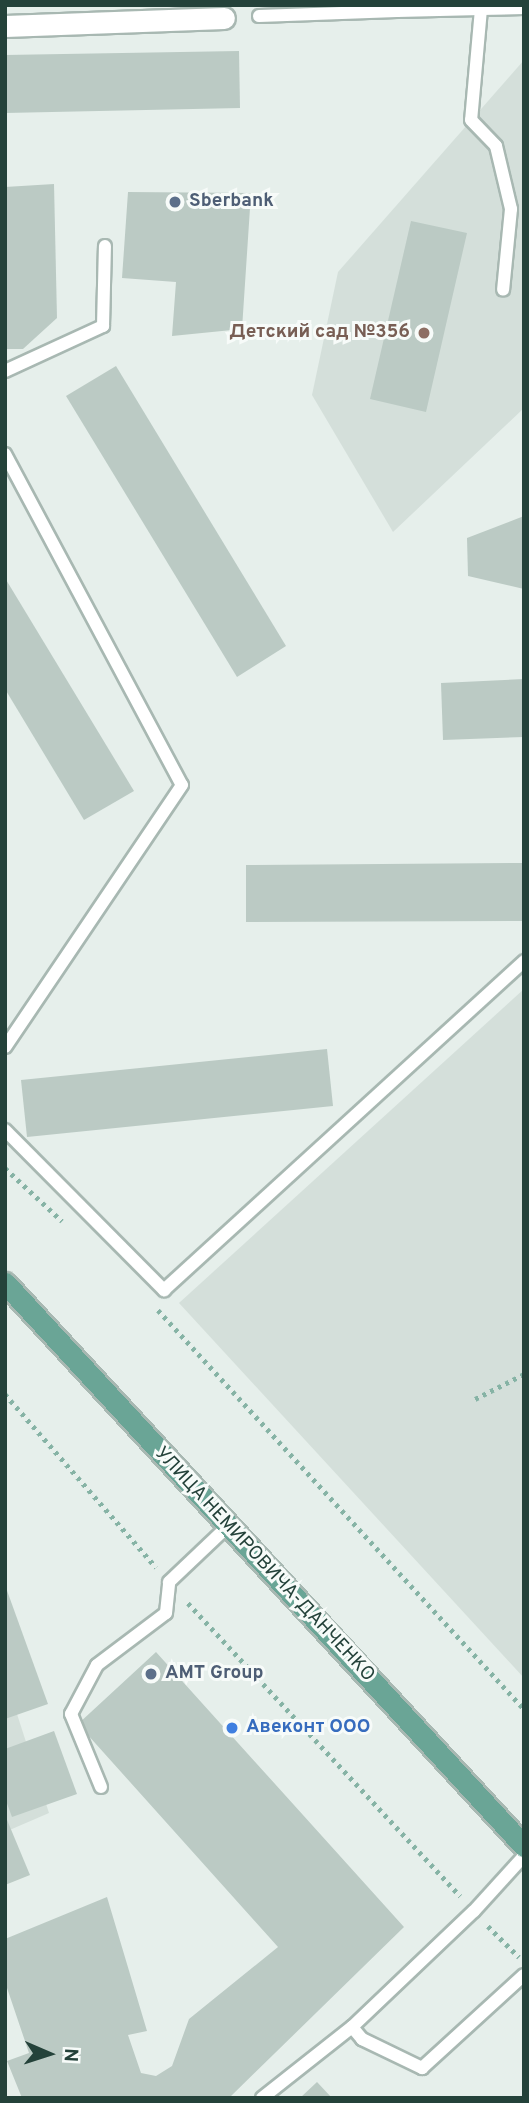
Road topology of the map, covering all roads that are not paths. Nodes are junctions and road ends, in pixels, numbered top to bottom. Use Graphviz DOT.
graph roads {
  1 [pos="397,8"];
  2 [pos="524,8"];
  3 [pos="481,9"];
  4 [pos="259,16"];
  5 [pos="224,18"];
  6 [pos="5,26"];
  7 [pos="105,246"];
  8 [pos="503,289"];
  9 [pos="5,371"];
  10 [pos="5,454"];
  11 [pos="524,961"];
  12 [pos="5,1046"];
  13 [pos="5,1130"];
  14 [pos="5,1283"];
  15 [pos="228,1526"];
  16 [pos="101,1787"];
  17 [pos="524,1846"];
  18 [pos="524,1856"];
  19 [pos="524,1975"];
  20 [pos="352,2027"];
  21 [pos="262,2098"];
  1 -- 3 [label="lane"];
  1 -- 4 [label="lane"];
  2 -- 3 [label="lane"];
  3 -- 8 [label="lane"];
  5 -- 6 [label="street"];
  7 -- 9 [label="lane"];
  10 -- 12 [label="lane"];
  11 -- 13 [label="lane"];
  14 -- 15 [label="main road, УЛИЦА НЕМИРОВИЧА-ДАНЧЕНКО"];
  15 -- 16 [label="lane"];
  15 -- 17 [label="main road, УЛИЦА НЕМИРОВИЧА-ДАНЧЕНКО"];
  18 -- 20 [label="lane"];
  19 -- 20 [label="lane"];
  20 -- 21 [label="lane"];
}
